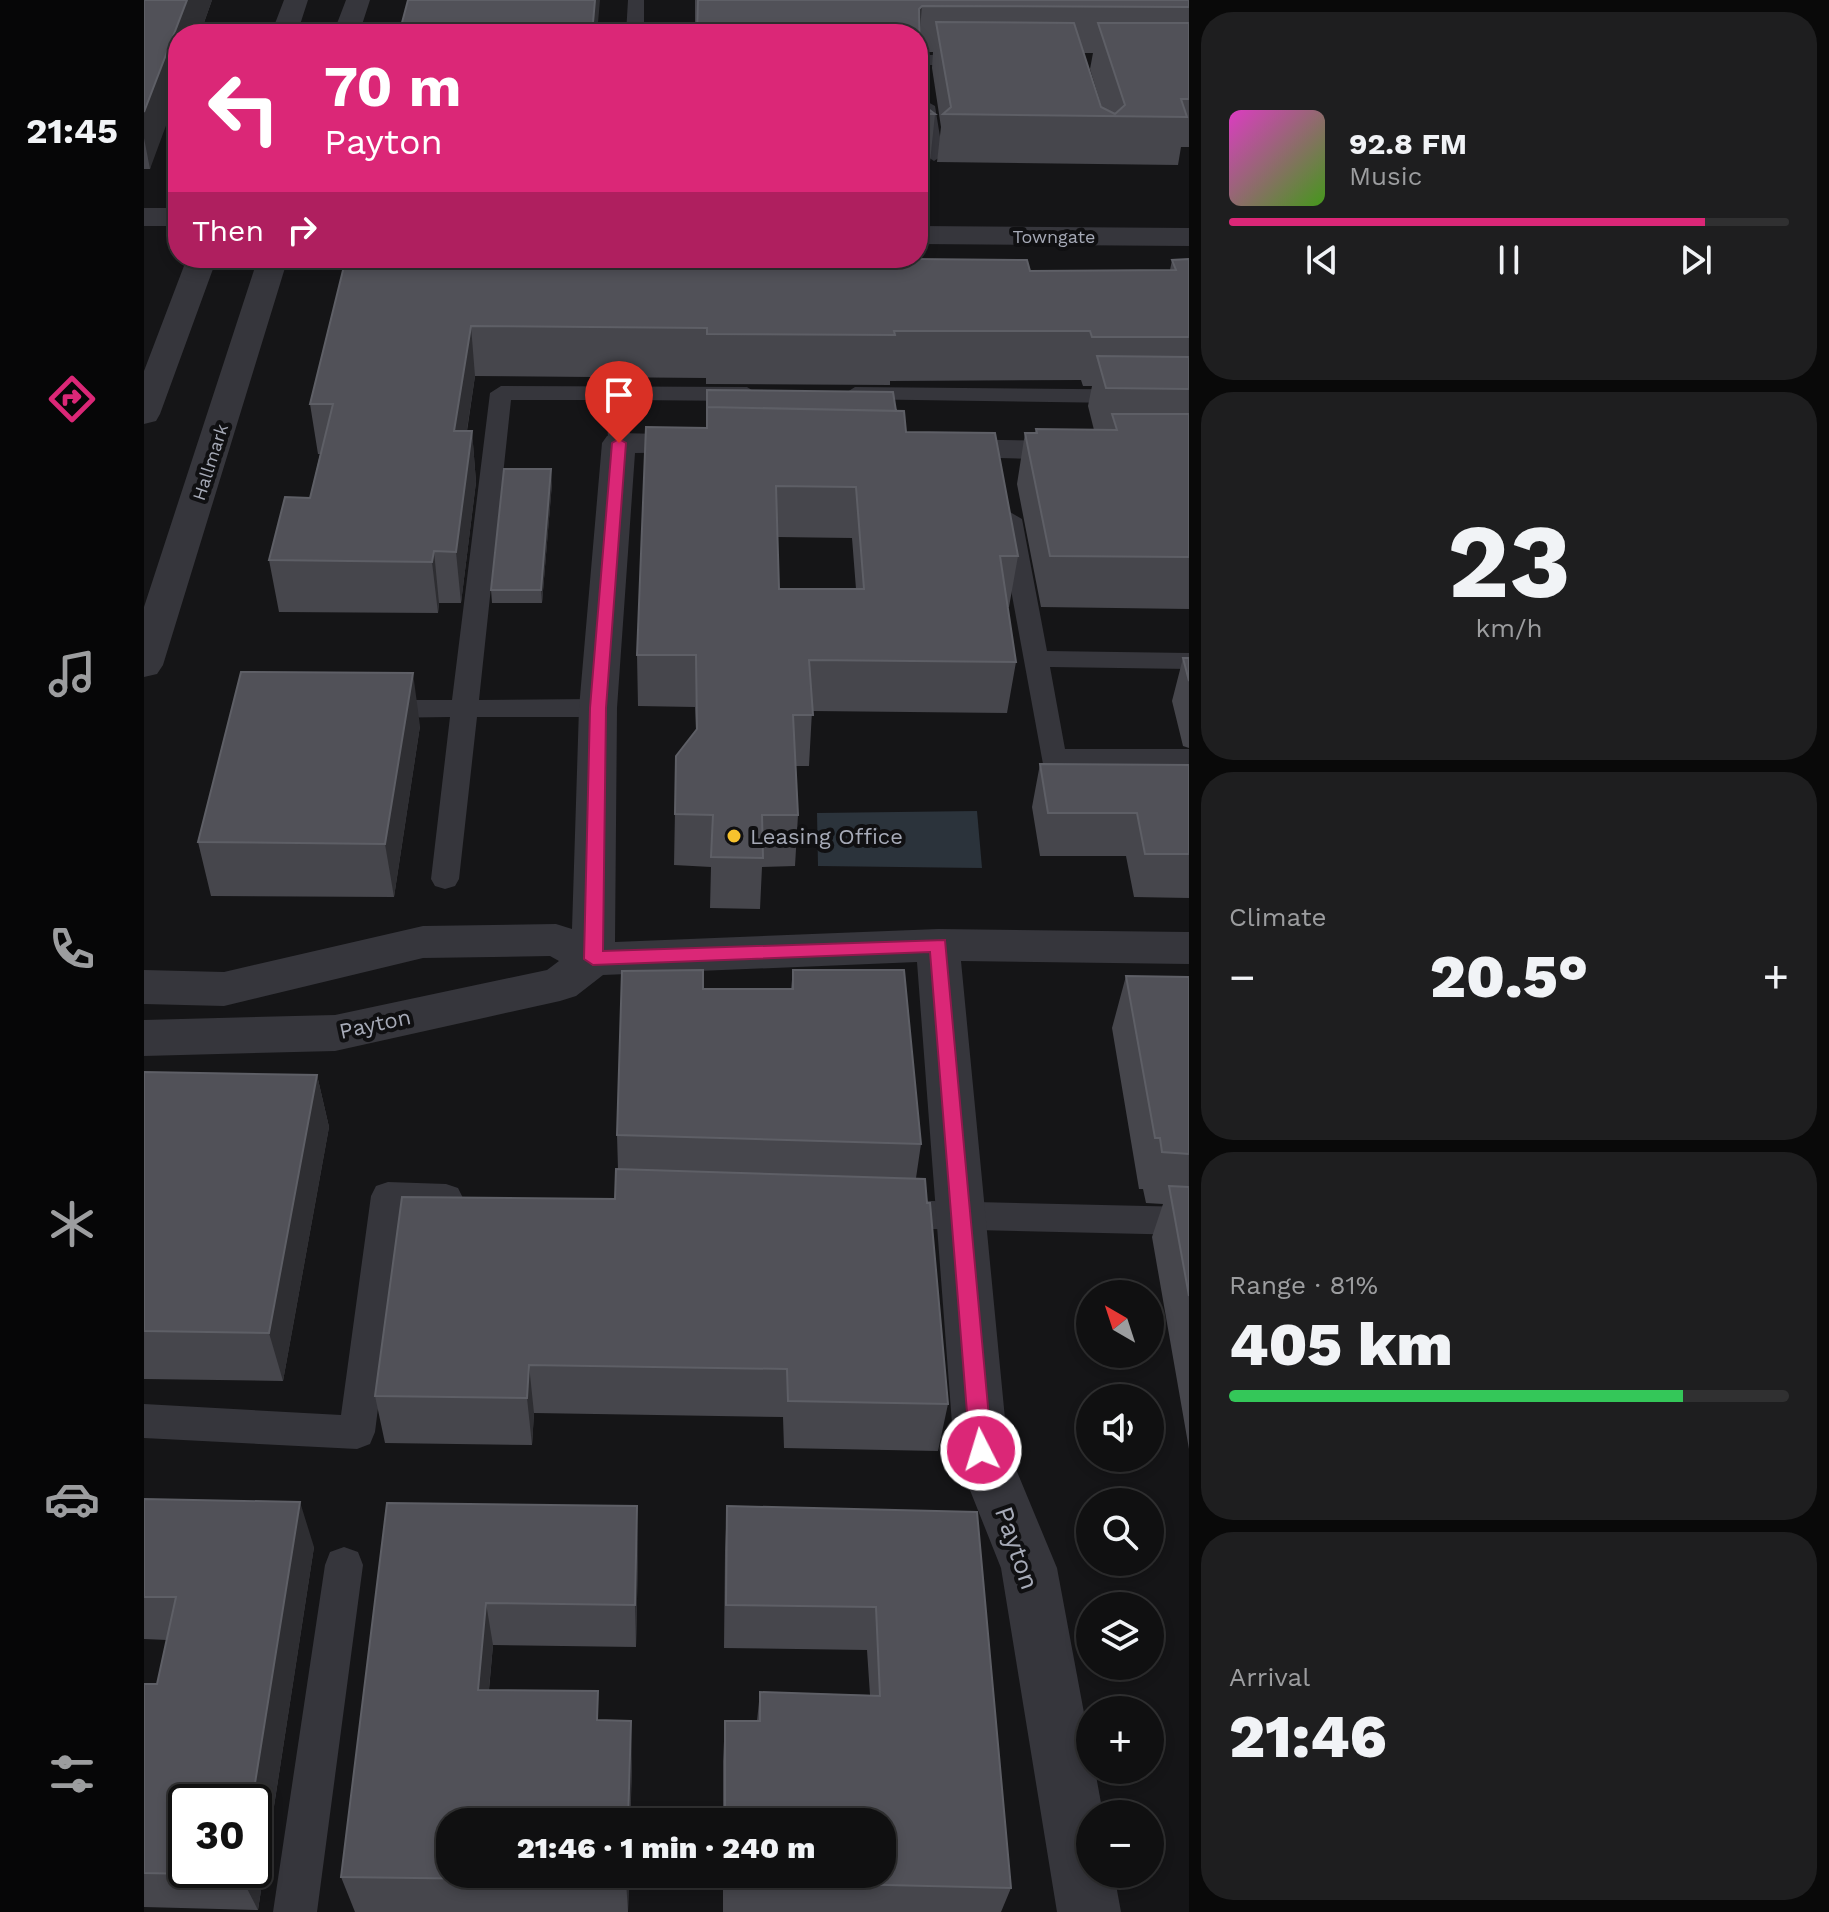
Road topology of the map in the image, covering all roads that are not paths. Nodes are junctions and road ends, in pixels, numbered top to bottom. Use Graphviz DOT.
graph roads {
  1 [pos="296,0"];
  2 [pos="358,0"];
  3 [pos="636,0"];
  4 [pos="288,24"];
  5 [pos="350,24"];
  6 [pos="635,24"];
  7 [pos="997,60"];
  8 [pos="928,69"];
  9 [pos="928,119"];
  10 [pos="934,155"];
  11 [pos="144,217"];
  12 [pos="168,217"];
  13 [pos="928,235"];
  14 [pos="1189,237"];
  15 [pos="198,268"];
  16 [pos="270,268"];
  17 [pos="618,394"];
  18 [pos="776,394"];
  19 [pos="839,394"];
  20 [pos="1189,397"];
  21 [pos="144,414"];
  22 [pos="619,443"];
  23 [pos="744,445"];
  24 [pos="902,448"];
  25 [pos="1189,453"];
  26 [pos="1001,475"];
  27 [pos="1038,659"];
  28 [pos="1189,661"];
  29 [pos="144,665"];
  30 [pos="354,708"];
  31 [pos="598,708"];
  32 [pos="465,710"];
  33 [pos="1189,758"];
  34 [pos="445,879"];
  35 [pos="938,945"];
  36 [pos="1189,948"];
  37 [pos="593,959"];
  38 [pos="144,987"];
  39 [pos="144,1038"];
  40 [pos="483,1200"];
  41 [pos="865,1213"];
  42 [pos="961,1216"];
  43 [pos="1189,1221"];
  44 [pos="144,1421"];
  45 [pos="344,1565"];
  46 [pos="295,1912"];
  47 [pos="1089,1912"];
  1 -- 4 [label="street"];
  2 -- 5 [label="street"];
  3 -- 6 [label="lane"];
  7 -- 8 [label="lane"];
  9 -- 10 [label="lane"];
  11 -- 12 [label="street"];
  13 -- 14 [label="street, Towngate"];
  15 -- 21 [label="street"];
  16 -- 29 [label="street, Hallmark"];
  17 -- 18 [label="lane"];
  17 -- 22 [label="lane"];
  17 -- 32 [label="lane"];
  19 -- 20 [label="lane"];
  22 -- 23 [label="street"];
  22 -- 31 [label="street"];
  24 -- 26 [label="street"];
  25 -- 26 [label="street"];
  26 -- 27 [label="lane"];
  27 -- 28 [label="lane"];
  27 -- 33 [label="lane"];
  30 -- 32 [label="lane"];
  31 -- 32 [label="lane"];
  31 -- 37 [label="street"];
  32 -- 34 [label="lane"];
  35 -- 36 [label="street"];
  35 -- 37 [label="street"];
  35 -- 42 [label="street, Payton"];
  37 -- 38 [label="street"];
  37 -- 39 [label="street, Payton"];
  40 -- 44 [label="lane"];
  41 -- 42 [label="lane"];
  42 -- 43 [label="lane"];
  42 -- 47 [label="street, Payton"];
  45 -- 46 [label="lane"];
}
